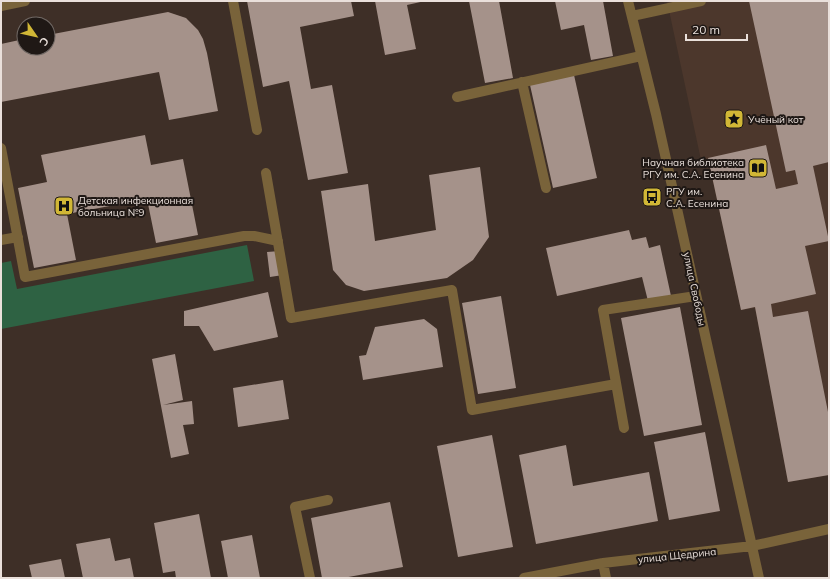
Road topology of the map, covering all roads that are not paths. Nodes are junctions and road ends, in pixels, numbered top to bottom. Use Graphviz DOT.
graph roads {
  1 [pos="25,1"];
  2 [pos="233,1"];
  3 [pos="628,1"];
  4 [pos="701,2"];
  5 [pos="1,6"];
  6 [pos="632,16"];
  7 [pos="642,56"];
  8 [pos="522,82"];
  9 [pos="457,97"];
  10 [pos="257,130"];
  11 [pos="1,148"];
  12 [pos="266,172"];
  13 [pos="546,188"];
  14 [pos="18,237"];
  15 [pos="1,240"];
  16 [pos="278,241"];
  17 [pos="696,296"];
  18 [pos="616,384"];
  19 [pos="624,428"];
  20 [pos="328,500"];
  21 [pos="829,529"];
  22 [pos="752,546"];
  23 [pos="603,563"];
  24 [pos="310,578"];
  25 [pos="524,578"];
  26 [pos="606,578"];
  27 [pos="760,578"];
  1 -- 5 [label="street"];
  2 -- 10 [label="street"];
  3 -- 6 [label="street, улица Свободы"];
  4 -- 6 [label="street"];
  6 -- 7 [label="street, улица Свободы"];
  7 -- 8 [label="street"];
  7 -- 17 [label="street, улица Свободы"];
  8 -- 9 [label="street"];
  8 -- 13 [label="street"];
  11 -- 14 [label="street"];
  12 -- 16 [label="street"];
  14 -- 15 [label="street"];
  14 -- 16 [label="street"];
  16 -- 18 [label="street"];
  17 -- 18 [label="street"];
  17 -- 22 [label="street, улица Свободы"];
  18 -- 19 [label="street"];
  20 -- 24 [label="street"];
  21 -- 22 [label="street, улица Щедрина"];
  22 -- 23 [label="street, улица Щедрина"];
  22 -- 27 [label="street, улица Свободы"];
  23 -- 25 [label="street, улица Щедрина"];
  23 -- 26 [label="street"];
}
